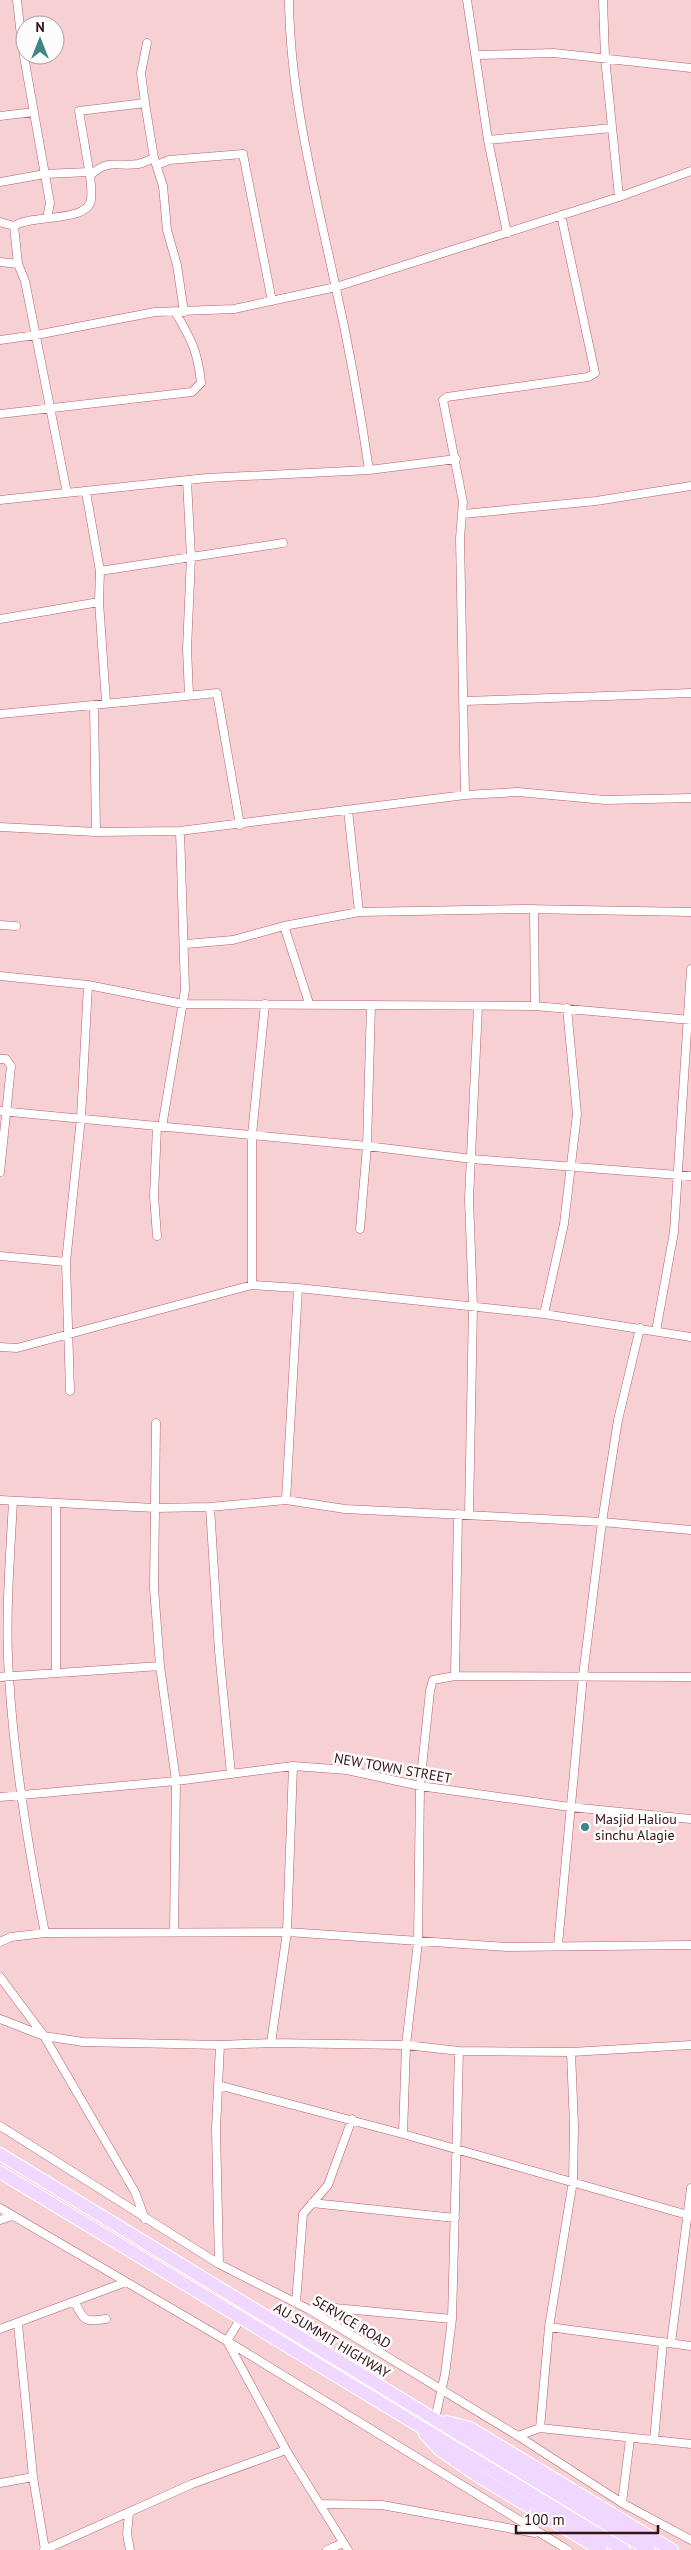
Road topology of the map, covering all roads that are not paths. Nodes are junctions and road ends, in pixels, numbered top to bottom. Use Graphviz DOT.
graph roads {
  1 [pos="17,0"];
  2 [pos="290,0"];
  3 [pos="467,0"];
  4 [pos="603,0"];
  5 [pos="147,43"];
  6 [pos="477,55"];
  7 [pos="605,57"];
  8 [pos="691,68"];
  9 [pos="145,103"];
  10 [pos="34,112"];
  11 [pos="0,116"];
  12 [pos="612,128"];
  13 [pos="488,140"];
  14 [pos="155,162"];
  15 [pos="691,162"];
  16 [pos="691,171"];
  17 [pos="45,174"];
  18 [pos="90,174"];
  19 [pos="0,182"];
  20 [pos="619,197"];
  21 [pos="561,215"];
  22 [pos="47,218"];
  23 [pos="0,222"];
  24 [pos="14,226"];
  25 [pos="507,233"];
  26 [pos="0,262"];
  27 [pos="18,264"];
  28 [pos="336,287"];
  29 [pos="272,301"];
  30 [pos="175,312"];
  31 [pos="184,312"];
  32 [pos="36,335"];
  33 [pos="0,340"];
  34 [pos="49,409"];
  35 [pos="0,414"];
  36 [pos="456,459"];
  37 [pos="368,470"];
  38 [pos="187,481"];
  39 [pos="691,486"];
  40 [pos="86,492"];
  41 [pos="67,493"];
  42 [pos="0,500"];
  43 [pos="463,514"];
  44 [pos="283,543"];
  45 [pos="191,557"];
  46 [pos="100,570"];
  47 [pos="99,602"];
  48 [pos="0,619"];
  49 [pos="691,693"];
  50 [pos="189,695"];
  51 [pos="464,701"];
  52 [pos="106,702"];
  53 [pos="94,705"];
  54 [pos="0,714"];
  55 [pos="465,795"];
  56 [pos="691,798"];
  57 [pos="348,810"];
  58 [pos="240,825"];
  59 [pos="0,827"];
  60 [pos="180,831"];
  61 [pos="96,832"];
  62 [pos="534,909"];
  63 [pos="359,912"];
  64 [pos="691,912"];
  65 [pos="0,925"];
  66 [pos="16,926"];
  67 [pos="284,926"];
  68 [pos="186,944"];
  69 [pos="691,969"];
  70 [pos="0,976"];
  71 [pos="88,985"];
  72 [pos="309,1003"];
  73 [pos="183,1004"];
  74 [pos="265,1004"];
  75 [pos="371,1005"];
  76 [pos="478,1006"];
  77 [pos="535,1006"];
  78 [pos="567,1008"];
  79 [pos="689,1019"];
  80 [pos="0,1058"];
  81 [pos="3,1111"];
  82 [pos="81,1118"];
  83 [pos="160,1127"];
  84 [pos="252,1135"];
  85 [pos="367,1146"];
  86 [pos="472,1159"];
  87 [pos="572,1169"];
  88 [pos="0,1172"];
  89 [pos="677,1175"];
  90 [pos="691,1176"];
  91 [pos="360,1229"];
  92 [pos="157,1236"];
  93 [pos="0,1256"];
  94 [pos="66,1262"];
  95 [pos="252,1285"];
  96 [pos="298,1288"];
  97 [pos="473,1306"];
  98 [pos="544,1314"];
  99 [pos="640,1328"];
  100 [pos="656,1331"];
  101 [pos="67,1334"];
  102 [pos="691,1337"];
  103 [pos="0,1347"];
  104 [pos="70,1391"];
  105 [pos="156,1423"];
  106 [pos="0,1500"];
  107 [pos="286,1500"];
  108 [pos="13,1501"];
  109 [pos="56,1505"];
  110 [pos="210,1507"];
  111 [pos="155,1508"];
  112 [pos="458,1514"];
  113 [pos="469,1514"];
  114 [pos="602,1522"];
  115 [pos="691,1530"];
  116 [pos="4,1610"];
  117 [pos="160,1666"];
  118 [pos="56,1672"];
  119 [pos="9,1676"];
  120 [pos="455,1676"];
  121 [pos="583,1676"];
  122 [pos="0,1677"];
  123 [pos="691,1677"];
  124 [pos="294,1766"];
  125 [pos="231,1774"];
  126 [pos="176,1781"];
  127 [pos="420,1786"];
  128 [pos="19,1795"];
  129 [pos="0,1797"];
  130 [pos="570,1807"];
  131 [pos="691,1819"];
  132 [pos="174,1932"];
  133 [pos="287,1932"];
  134 [pos="44,1933"];
  135 [pos="0,1942"];
  136 [pos="418,1942"];
  137 [pos="558,1945"];
  138 [pos="691,1945"];
  139 [pos="0,1977"];
  140 [pos="0,2019"];
  141 [pos="44,2036"];
  142 [pos="270,2043"];
  143 [pos="220,2045"];
  144 [pos="406,2045"];
  145 [pos="691,2045"];
  146 [pos="459,2051"];
  147 [pos="571,2052"];
  148 [pos="218,2085"];
  149 [pos="352,2119"];
  150 [pos="0,2126"];
  151 [pos="403,2134"];
  152 [pos="458,2151"];
  153 [pos="0,2154"];
  154 [pos="0,2172"];
  155 [pos="573,2182"];
  156 [pos="691,2188"];
  157 [pos="312,2203"];
  158 [pos="0,2208"];
  159 [pos="689,2215"];
  160 [pos="12,2216"];
  161 [pos="455,2218"];
  162 [pos="144,2219"];
  163 [pos="0,2220"];
  164 [pos="220,2264"];
  165 [pos="126,2282"];
  166 [pos="75,2302"];
  167 [pos="296,2304"];
  168 [pos="310,2310"];
  169 [pos="241,2318"];
  170 [pos="106,2319"];
  171 [pos="452,2319"];
  172 [pos="18,2324"];
  173 [pos="549,2327"];
  174 [pos="0,2329"];
  175 [pos="227,2341"];
  176 [pos="662,2342"];
  177 [pos="671,2343"];
  178 [pos="691,2346"];
  179 [pos="442,2392"];
  180 [pos="439,2422"];
  181 [pos="540,2428"];
  182 [pos="427,2430"];
  183 [pos="518,2436"];
  184 [pos="630,2439"];
  185 [pos="654,2440"];
  186 [pos="691,2444"];
  187 [pos="286,2450"];
  188 [pos="33,2477"];
  189 [pos="0,2483"];
  190 [pos="320,2504"];
  191 [pos="622,2504"];
  192 [pos="128,2513"];
  193 [pos="540,2534"];
  194 [pos="691,2540"];
  195 [pos="345,2547"];
  196 [pos="44,2550"];
  197 [pos="130,2550"];
  198 [pos="327,2550"];
  199 [pos="568,2550"];
  200 [pos="601,2550"];
  201 [pos="624,2550"];
  202 [pos="649,2550"];
  203 [pos="672,2550"];
  1 -- 10 [label="street"];
  2 -- 28 [label="street"];
  3 -- 6 [label="street"];
  4 -- 7 [label="street"];
  5 -- 9 [label="street"];
  6 -- 7 [label="street"];
  6 -- 13 [label="street"];
  7 -- 8 [label="street"];
  7 -- 12 [label="street"];
  9 -- 14 [label="street"];
  9 -- 18 [label="street"];
  10 -- 11 [label="street"];
  10 -- 17 [label="street"];
  12 -- 13 [label="street"];
  12 -- 20 [label="street"];
  13 -- 25 [label="street"];
  14 -- 18 [label="street"];
  14 -- 29 [label="street"];
  14 -- 31 [label="street"];
  15 -- 16 [label="street"];
  16 -- 20 [label="street"];
  17 -- 18 [label="street"];
  17 -- 19 [label="street"];
  17 -- 22 [label="street"];
  18 -- 22 [label="street"];
  20 -- 21 [label="street"];
  21 -- 25 [label="street"];
  21 -- 36 [label="street"];
  22 -- 24 [label="street"];
  23 -- 24 [label="street"];
  24 -- 27 [label="street"];
  25 -- 28 [label="street"];
  26 -- 27 [label="street"];
  27 -- 32 [label="street"];
  28 -- 29 [label="street"];
  28 -- 37 [label="street"];
  29 -- 31 [label="street"];
  30 -- 31 [label="street"];
  30 -- 32 [label="street"];
  30 -- 34 [label="street"];
  32 -- 33 [label="street"];
  32 -- 34 [label="street"];
  34 -- 35 [label="street"];
  34 -- 41 [label="street"];
  36 -- 37 [label="street"];
  36 -- 43 [label="street"];
  37 -- 38 [label="street"];
  38 -- 40 [label="street"];
  38 -- 45 [label="street"];
  39 -- 43 [label="street"];
  40 -- 41 [label="street"];
  40 -- 46 [label="street"];
  41 -- 42 [label="street"];
  43 -- 51 [label="street"];
  44 -- 45 [label="street"];
  45 -- 46 [label="street"];
  45 -- 50 [label="street"];
  46 -- 47 [label="street"];
  47 -- 48 [label="street"];
  47 -- 52 [label="street"];
  49 -- 51 [label="street"];
  50 -- 52 [label="street"];
  50 -- 58 [label="street"];
  51 -- 55 [label="street"];
  52 -- 53 [label="street"];
  53 -- 54 [label="street"];
  53 -- 61 [label="street"];
  55 -- 56 [label="street"];
  55 -- 57 [label="street"];
  57 -- 58 [label="street"];
  57 -- 63 [label="street"];
  58 -- 60 [label="street"];
  59 -- 61 [label="street"];
  60 -- 61 [label="street"];
  60 -- 68 [label="street"];
  62 -- 63 [label="street"];
  62 -- 64 [label="street"];
  62 -- 77 [label="street"];
  63 -- 67 [label="street"];
  65 -- 66 [label="street"];
  67 -- 68 [label="street"];
  67 -- 72 [label="street"];
  68 -- 73 [label="street"];
  69 -- 79 [label="street"];
  70 -- 71 [label="street"];
  71 -- 73 [label="street"];
  71 -- 82 [label="street"];
  72 -- 74 [label="street"];
  72 -- 75 [label="street"];
  73 -- 74 [label="street"];
  73 -- 83 [label="street"];
  74 -- 84 [label="street"];
  75 -- 76 [label="street"];
  75 -- 85 [label="street"];
  76 -- 77 [label="street"];
  76 -- 86 [label="street"];
  77 -- 78 [label="street"];
  78 -- 79 [label="street"];
  78 -- 87 [label="street"];
  79 -- 89 [label="street"];
  80 -- 81 [label="street"];
  81 -- 82 [label="street"];
  81 -- 88 [label="street"];
  82 -- 83 [label="street"];
  82 -- 94 [label="street"];
  83 -- 84 [label="street"];
  83 -- 92 [label="street"];
  84 -- 85 [label="street"];
  84 -- 95 [label="street"];
  85 -- 86 [label="street"];
  85 -- 91 [label="street"];
  86 -- 87 [label="street"];
  86 -- 97 [label="street"];
  87 -- 89 [label="street"];
  87 -- 98 [label="street"];
  89 -- 90 [label="street"];
  89 -- 100 [label="street"];
  93 -- 94 [label="street"];
  94 -- 101 [label="street"];
  95 -- 96 [label="street"];
  95 -- 101 [label="street"];
  96 -- 97 [label="street"];
  96 -- 107 [label="street"];
  97 -- 98 [label="street"];
  97 -- 113 [label="street"];
  98 -- 99 [label="street"];
  99 -- 100 [label="street"];
  99 -- 114 [label="street"];
  100 -- 102 [label="street"];
  101 -- 103 [label="street"];
  101 -- 104 [label="street"];
  105 -- 111 [label="street"];
  106 -- 108 [label="street"];
  107 -- 110 [label="street"];
  107 -- 112 [label="street"];
  108 -- 109 [label="street"];
  108 -- 116 [label="street"];
  109 -- 111 [label="street"];
  109 -- 118 [label="street"];
  110 -- 111 [label="street"];
  110 -- 125 [label="street"];
  111 -- 117 [label="street"];
  112 -- 113 [label="street"];
  112 -- 120 [label="street"];
  113 -- 114 [label="street"];
  114 -- 115 [label="street"];
  114 -- 121 [label="street"];
  116 -- 119 [label="street"];
  117 -- 118 [label="street"];
  117 -- 126 [label="street"];
  118 -- 119 [label="street"];
  119 -- 122 [label="street"];
  119 -- 128 [label="street"];
  120 -- 121 [label="street"];
  120 -- 127 [label="street"];
  121 -- 123 [label="street"];
  121 -- 130 [label="street"];
  124 -- 125 [label="street, NEW TOWN STREET"];
  124 -- 127 [label="street, NEW TOWN STREET"];
  124 -- 133 [label="street"];
  125 -- 126 [label="street, NEW TOWN STREET"];
  126 -- 128 [label="street, NEW TOWN STREET"];
  126 -- 132 [label="street"];
  127 -- 130 [label="street, NEW TOWN STREET"];
  127 -- 136 [label="street"];
  128 -- 129 [label="street, NEW TOWN STREET"];
  128 -- 134 [label="street"];
  130 -- 131 [label="street, NEW TOWN STREET"];
  130 -- 137 [label="street"];
  132 -- 133 [label="street"];
  132 -- 134 [label="street"];
  133 -- 136 [label="street"];
  133 -- 142 [label="street"];
  134 -- 135 [label="street"];
  136 -- 137 [label="street"];
  136 -- 144 [label="street"];
  137 -- 138 [label="street"];
  139 -- 141 [label="street"];
  140 -- 141 [label="street"];
  141 -- 143 [label="street"];
  141 -- 162 [label="street"];
  142 -- 143 [label="street"];
  142 -- 144 [label="street"];
  143 -- 148 [label="street"];
  144 -- 146 [label="street"];
  144 -- 151 [label="street"];
  145 -- 147 [label="street"];
  146 -- 147 [label="street"];
  146 -- 152 [label="street"];
  147 -- 155 [label="street"];
  148 -- 149 [label="street"];
  148 -- 164 [label="street"];
  149 -- 151 [label="street"];
  149 -- 157 [label="street"];
  150 -- 162 [label="street, SERVICE ROAD"];
  151 -- 152 [label="street"];
  152 -- 155 [label="street"];
  152 -- 161 [label="street"];
  153 -- 180 [label="main road, AU SUMMIT HIGHWAY"];
  154 -- 169 [label="main road, AU SUMMIT HIGHWAY"];
  155 -- 159 [label="street"];
  155 -- 173 [label="street"];
  156 -- 159 [label="street"];
  157 -- 161 [label="street"];
  157 -- 167 [label="street"];
  158 -- 160 [label="street"];
  159 -- 177 [label="street"];
  160 -- 163 [label="street"];
  160 -- 165 [label="street"];
  161 -- 171 [label="street"];
  162 -- 164 [label="street, SERVICE ROAD"];
  164 -- 167 [label="street, SERVICE ROAD"];
  165 -- 166 [label="street"];
  165 -- 175 [label="street"];
  166 -- 170 [label="street"];
  166 -- 172 [label="street"];
  167 -- 168 [label="street, SERVICE ROAD"];
  168 -- 171 [label="street"];
  168 -- 179 [label="street, SERVICE ROAD"];
  169 -- 175 [label="street"];
  169 -- 182 [label="main road, AU SUMMIT HIGHWAY"];
  171 -- 179 [label="street"];
  172 -- 174 [label="street"];
  172 -- 188 [label="street"];
  173 -- 176 [label="street"];
  173 -- 181 [label="street"];
  175 -- 187 [label="street"];
  175 -- 193 [label="street"];
  176 -- 177 [label="street"];
  176 -- 185 [label="street"];
  177 -- 178 [label="street"];
  179 -- 180 [label="street"];
  179 -- 183 [label="street, SERVICE ROAD"];
  180 -- 202 [label="main road, AU SUMMIT HIGHWAY"];
  180 -- 203 [label="main road"];
  181 -- 183 [label="street"];
  181 -- 184 [label="street"];
  182 -- 200 [label="main road"];
  182 -- 201 [label="main road, AU SUMMIT HIGHWAY"];
  183 -- 191 [label="street, SERVICE ROAD"];
  184 -- 185 [label="street"];
  184 -- 191 [label="street"];
  185 -- 186 [label="street"];
  187 -- 190 [label="street"];
  187 -- 192 [label="street"];
  188 -- 189 [label="street"];
  188 -- 196 [label="street"];
  190 -- 193 [label="street"];
  190 -- 195 [label="street"];
  191 -- 194 [label="street, SERVICE ROAD"];
  192 -- 196 [label="street"];
  192 -- 197 [label="street"];
  193 -- 199 [label="street"];
  195 -- 198 [label="street"];
}
